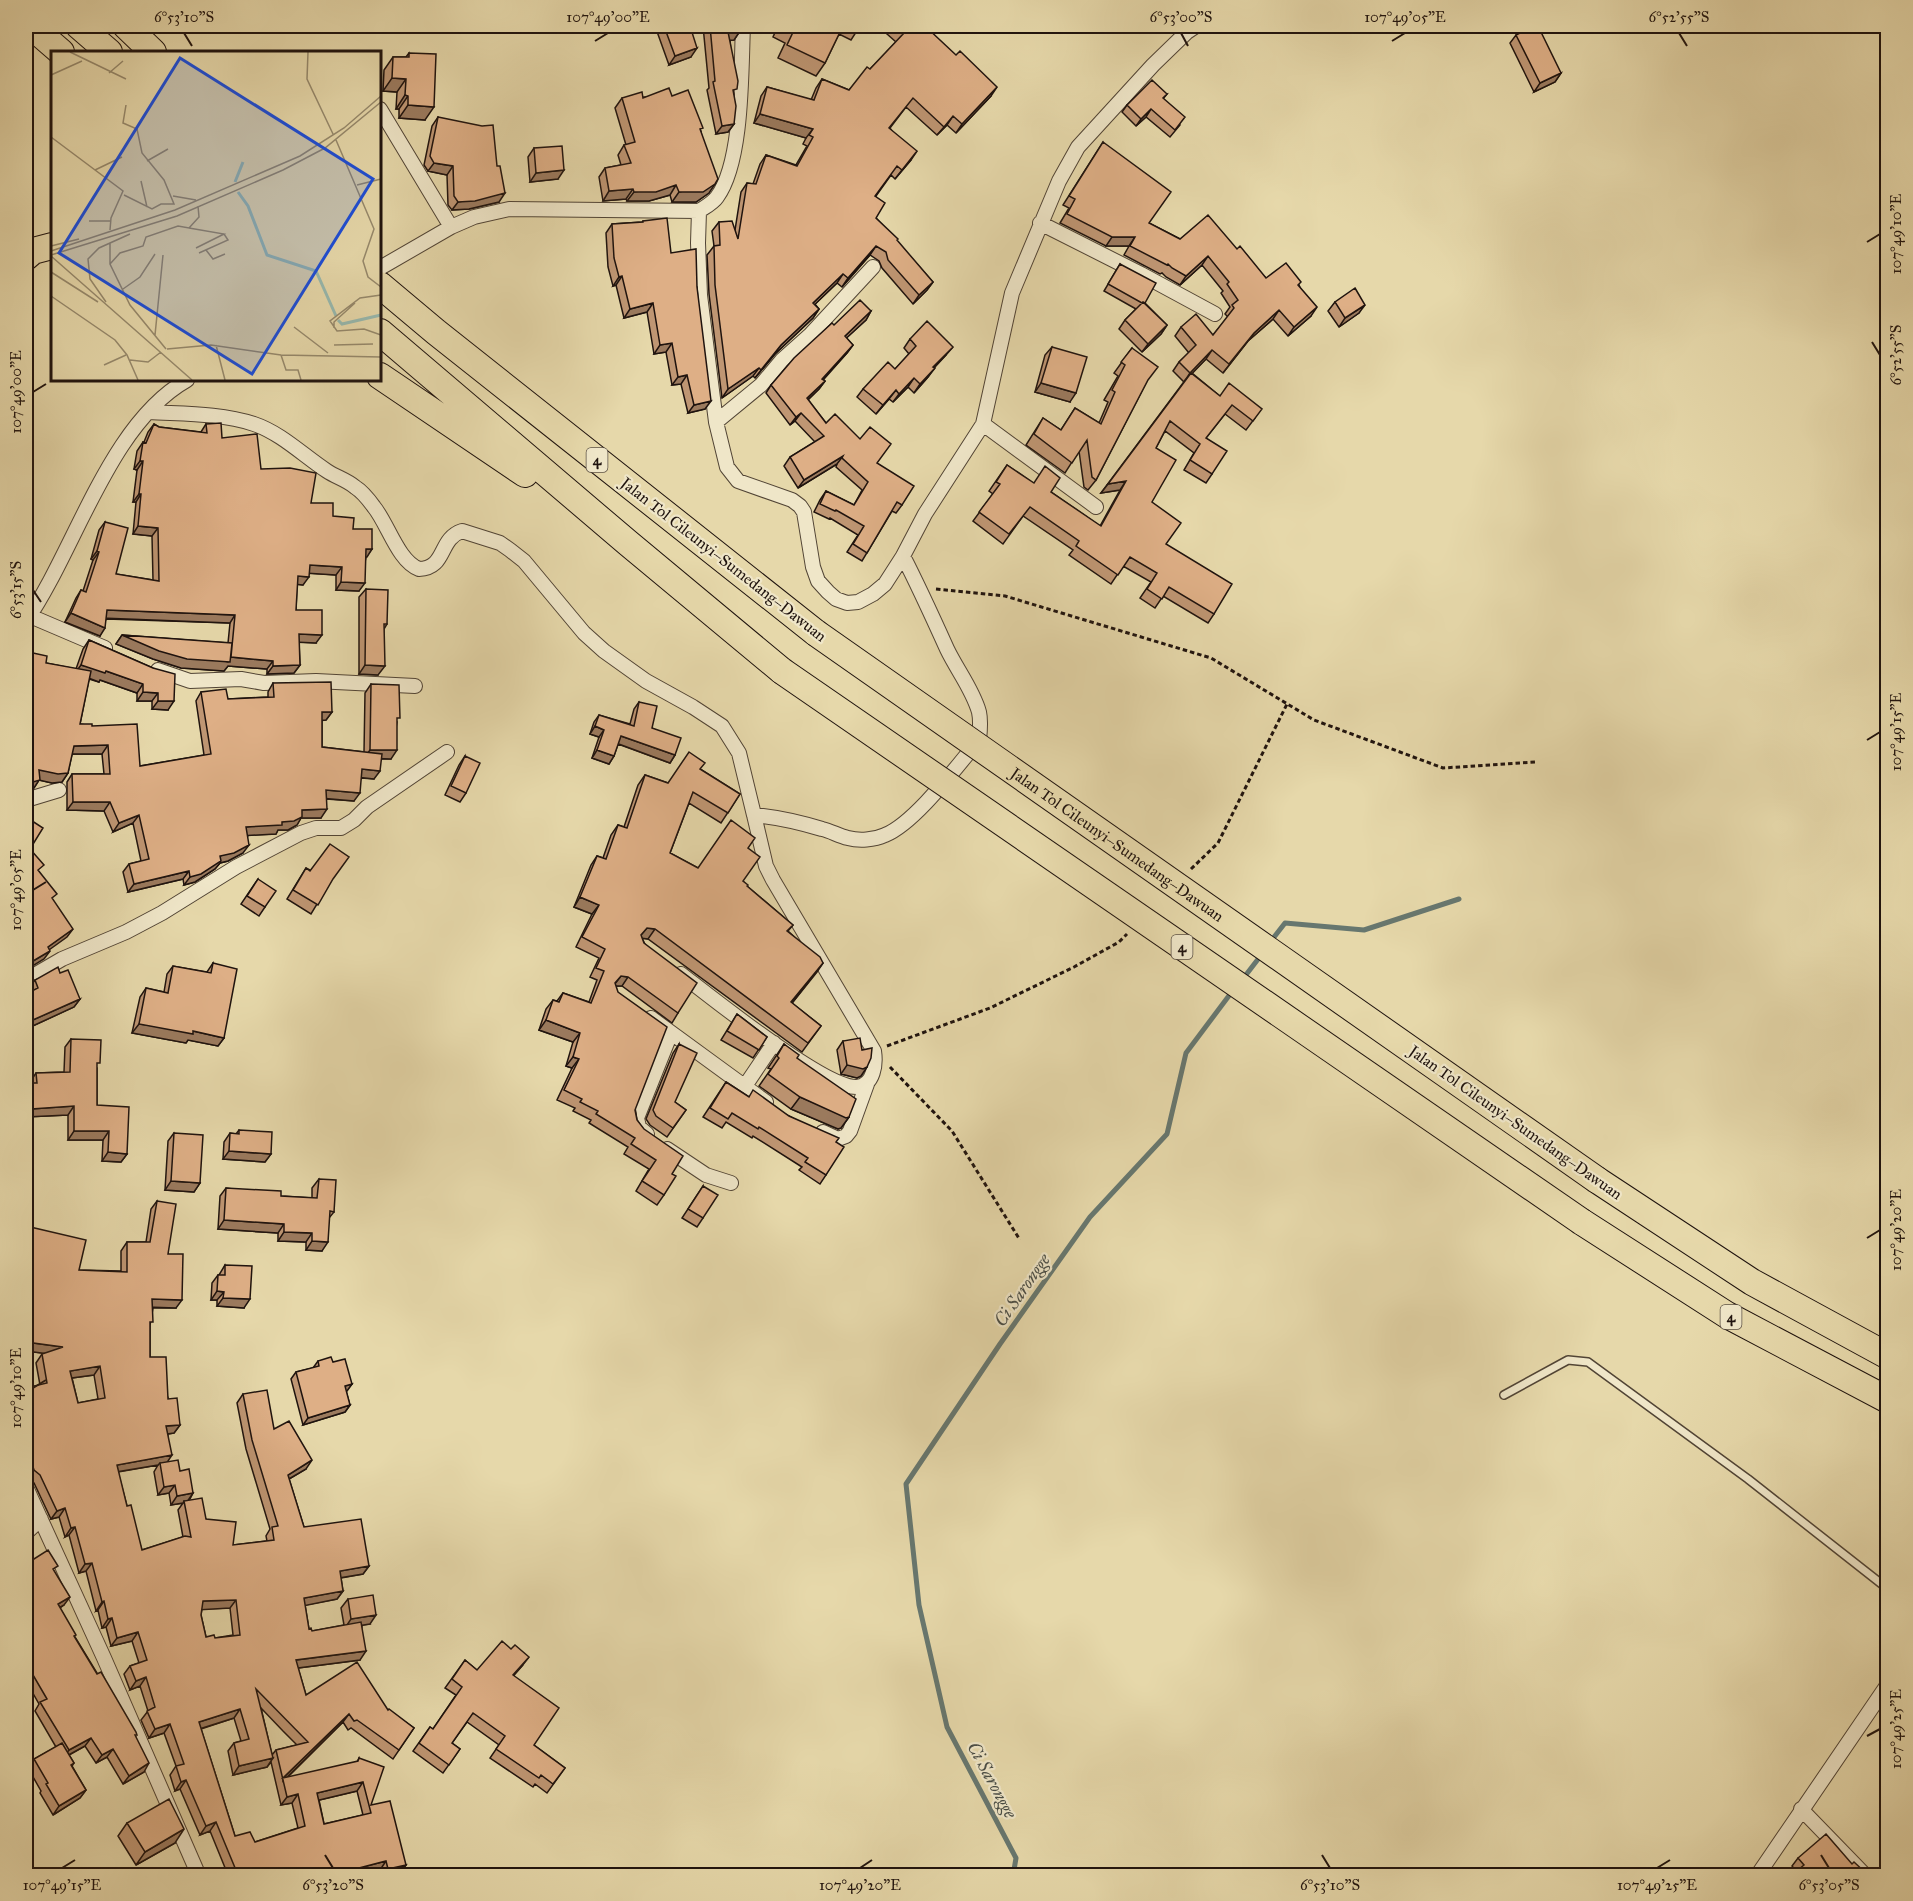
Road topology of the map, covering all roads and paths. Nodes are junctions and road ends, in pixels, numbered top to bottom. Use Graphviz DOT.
graph roads {
  1 [pos="31,26"];
  2 [pos="79,26"];
  3 [pos="126,26"];
  4 [pos="743,26"];
  5 [pos="1196,26"];
  6 [pos="60,51"];
  7 [pos="108,51"];
  8 [pos="152,51"];
  9 [pos="381,111"];
  10 [pos="699,211"];
  11 [pos="1040,223"];
  12 [pos="446,230"];
  13 [pos="51,246"];
  14 [pos="26,257"];
  15 [pos="381,267"];
  16 [pos="873,267"];
  17 [pos="381,277"];
  18 [pos="381,286"];
  19 [pos="1215,314"];
  20 [pos="436,332"];
  21 [pos="381,333"];
  22 [pos="381,377"];
  23 [pos="186,381"];
  24 [pos="149,412"];
  25 [pos="716,422"];
  26 [pos="983,424"];
  27 [pos="1096,507"];
  28 [pos="628,543"];
  29 [pos="903,556"];
  30 [pos="919,587"];
  31 [pos="28,619"];
  32 [pos="117,653"];
  33 [pos="143,665"];
  34 [pos="415,686"];
  35 [pos="447,752"];
  36 [pos="1535,762"];
  37 [pos="59,790"];
  38 [pos="26,800"];
  39 [pos="753,814"];
  40 [pos="671,967"];
  41 [pos="26,980"];
  42 [pos="635,1007"];
  43 [pos="671,1033"];
  44 [pos="774,1043"];
  45 [pos="874,1050"];
  46 [pos="867,1084"];
  47 [pos="745,1086"];
  48 [pos="778,1111"];
  49 [pos="808,1126"];
  50 [pos="731,1184"];
  51 [pos="1020,1240"];
  52 [pos="1887,1356"];
  53 [pos="1504,1395"];
  54 [pos="1887,1400"];
  55 [pos="26,1487"];
  56 [pos="41,1519"];
  57 [pos="26,1533"];
  58 [pos="1887,1589"];
  59 [pos="1887,1684"];
  60 [pos="1801,1809"];
  61 [pos="199,1875"];
  62 [pos="1757,1875"];
  63 [pos="1866,1875"];
  1 -- 6 [label="highway"];
  2 -- 7 [label="highway"];
  3 -- 8 [label="highway"];
  4 -- 10 [label="street"];
  5 -- 11 [label="street"];
  9 -- 12 [label="street"];
  10 -- 12 [label="street"];
  10 -- 25 [label="street"];
  11 -- 19 [label="street"];
  11 -- 26 [label="street"];
  12 -- 15 [label="street"];
  13 -- 14 [label="highway"];
  16 -- 25 [label="street"];
  17 -- 20 [label="highway"];
  18 -- 20 [label="highway, Jalan Tol Cileunyi–Sumedang–Dawuan / 4"];
  20 -- 52 [label="highway, Jalan Tol Cileunyi–Sumedang–Dawuan / 4, bridge"];
  21 -- 28 [label="highway, 4"];
  22 -- 28 [label="highway"];
  23 -- 24 [label="street"];
  24 -- 31 [label="street"];
  24 -- 39 [label="street"];
  25 -- 29 [label="street"];
  26 -- 27 [label="street"];
  26 -- 29 [label="street"];
  28 -- 54 [label="highway, 4, bridge"];
  29 -- 30 [label="street"];
  30 -- 36 [label="path"];
  30 -- 39 [label="street"];
  31 -- 32 [label="street"];
  33 -- 34 [label="street"];
  35 -- 41 [label="street"];
  37 -- 38 [label="street"];
  39 -- 45 [label="street"];
  40 -- 44 [label="street"];
  42 -- 43 [label="street"];
  43 -- 47 [label="street"];
  43 -- 50 [label="street"];
  44 -- 46 [label="street"];
  44 -- 47 [label="street"];
  45 -- 46 [label="street"];
  45 -- 51 [label="path"];
  46 -- 49 [label="street"];
  47 -- 48 [label="street"];
  53 -- 58 [label="lane"];
  55 -- 56 [label="street"];
  56 -- 57 [label="street"];
  56 -- 61 [label="street"];
  59 -- 60 [label="street"];
  60 -- 62 [label="street"];
  60 -- 63 [label="street"];
}
